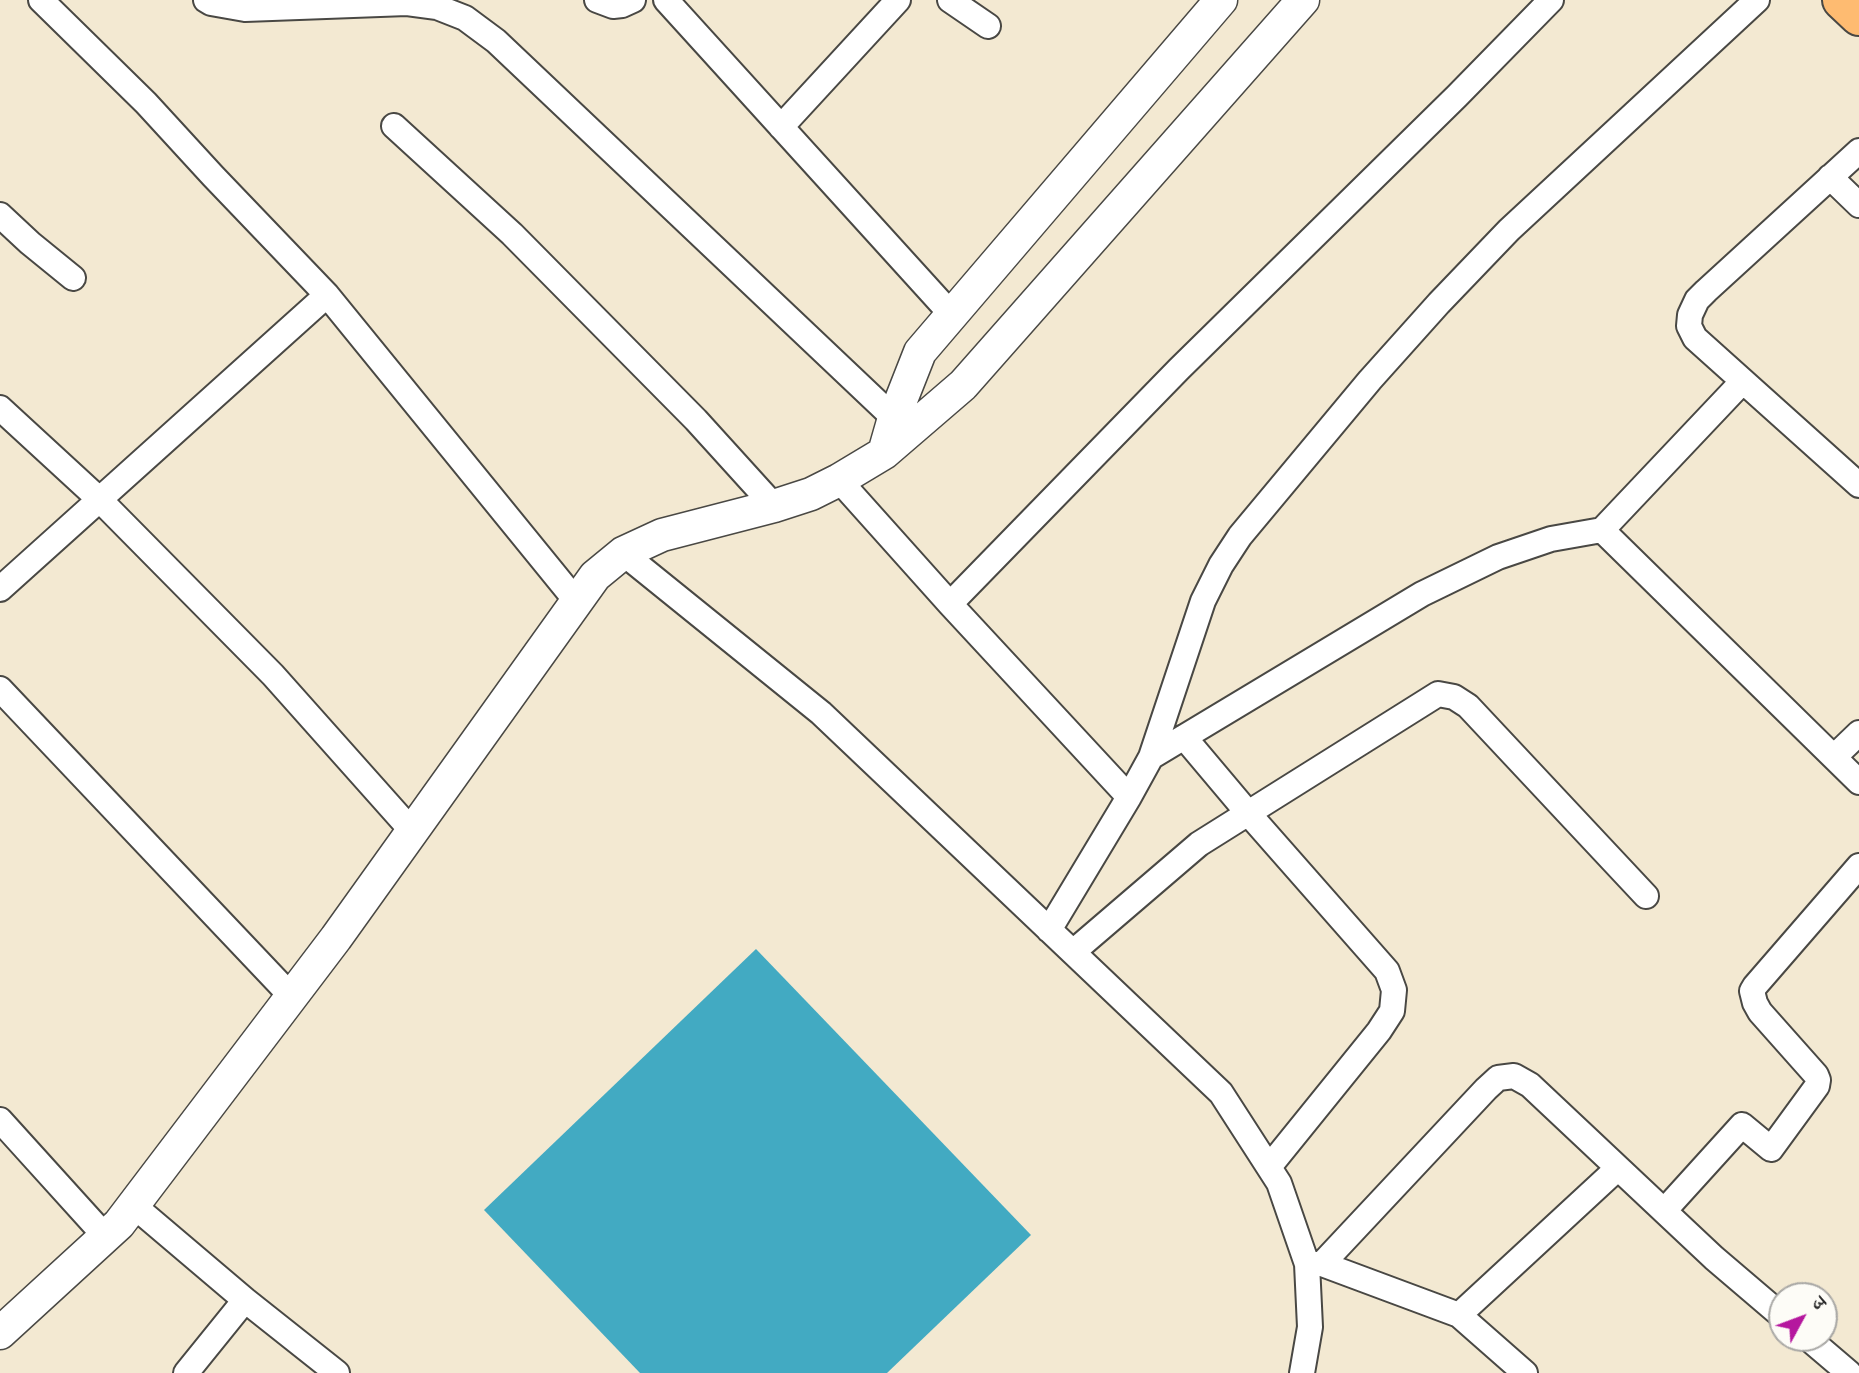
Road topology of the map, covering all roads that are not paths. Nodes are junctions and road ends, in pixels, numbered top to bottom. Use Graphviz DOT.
graph roads {
  1 [pos="41,0"];
  2 [pos="206,0"];
  3 [pos="597,0"];
  4 [pos="633,0"];
  5 [pos="666,0"];
  6 [pos="898,0"];
  7 [pos="950,0"];
  8 [pos="1221,0"];
  9 [pos="1303,0"];
  10 [pos="1551,0"];
  11 [pos="1756,0"];
  12 [pos="1842,0"];
  13 [pos="1859,16"];
  14 [pos="988,26"];
  15 [pos="394,126"];
  16 [pos="782,127"];
  17 [pos="1859,151"];
  18 [pos="1830,177"];
  19 [pos="1859,205"];
  20 [pos="0,215"];
  21 [pos="73,278"];
  22 [pos="327,295"];
  23 [pos="952,315"];
  24 [pos="1743,381"];
  25 [pos="0,408"];
  26 [pos="894,418"];
  27 [pos="884,453"];
  28 [pos="839,480"];
  29 [pos="1859,485"];
  30 [pos="100,500"];
  31 [pos="774,506"];
  32 [pos="1602,530"];
  33 [pos="623,553"];
  34 [pos="0,589"];
  35 [pos="576,602"];
  36 [pos="950,604"];
  37 [pos="0,689"];
  38 [pos="1859,733"];
  39 [pos="1184,737"];
  40 [pos="1151,757"];
  41 [pos="1833,757"];
  42 [pos="1859,782"];
  43 [pos="1129,797"];
  44 [pos="1248,813"];
  45 [pos="412,831"];
  46 [pos="1859,866"];
  47 [pos="1646,896"];
  48 [pos="1049,930"];
  49 [pos="1073,952"];
  50 [pos="292,997"];
  51 [pos="0,1120"];
  52 [pos="1269,1167"];
  53 [pos="1618,1168"];
  54 [pos="133,1205"];
  55 [pos="1664,1211"];
  56 [pos="105,1236"];
  57 [pos="1314,1264"];
  58 [pos="245,1300"];
  59 [pos="1768,1304"];
  60 [pos="1459,1315"];
  61 [pos="0,1333"];
  62 [pos="1824,1352"];
  63 [pos="186,1373"];
  64 [pos="337,1373"];
  65 [pos="1302,1373"];
  66 [pos="1525,1373"];
  67 [pos="1849,1373"];
  1 -- 22 [label="street"];
  2 -- 26 [label="street"];
  3 -- 4 [label="street"];
  5 -- 16 [label="street"];
  6 -- 16 [label="street"];
  7 -- 14 [label="street"];
  8 -- 23 [label="street"];
  9 -- 27 [label="street"];
  10 -- 36 [label="street"];
  11 -- 40 [label="street"];
  12 -- 13 [label="main road"];
  15 -- 31 [label="street"];
  16 -- 23 [label="street"];
  17 -- 18 [label="street"];
  18 -- 19 [label="street"];
  18 -- 24 [label="street"];
  20 -- 21 [label="street"];
  22 -- 30 [label="street"];
  22 -- 35 [label="street"];
  23 -- 26 [label="street"];
  24 -- 29 [label="street"];
  24 -- 32 [label="street"];
  25 -- 30 [label="street"];
  26 -- 27 [label="street"];
  27 -- 28 [label="street"];
  28 -- 31 [label="street"];
  28 -- 36 [label="street"];
  30 -- 34 [label="street"];
  30 -- 45 [label="street"];
  31 -- 33 [label="street"];
  32 -- 39 [label="street"];
  32 -- 41 [label="street"];
  33 -- 35 [label="street"];
  33 -- 48 [label="street"];
  35 -- 45 [label="street"];
  36 -- 43 [label="street"];
  37 -- 50 [label="street"];
  38 -- 41 [label="street"];
  39 -- 40 [label="street"];
  39 -- 44 [label="street"];
  40 -- 43 [label="street"];
  41 -- 42 [label="street"];
  43 -- 48 [label="street"];
  44 -- 47 [label="street"];
  44 -- 49 [label="street"];
  44 -- 52 [label="street"];
  45 -- 50 [label="street"];
  46 -- 55 [label="street"];
  48 -- 49 [label="street"];
  49 -- 52 [label="street"];
  50 -- 54 [label="street"];
  51 -- 56 [label="street"];
  52 -- 57 [label="street"];
  53 -- 55 [label="street"];
  53 -- 57 [label="street"];
  53 -- 60 [label="street"];
  54 -- 56 [label="street"];
  54 -- 58 [label="street"];
  55 -- 59 [label="street"];
  56 -- 61 [label="street"];
  57 -- 60 [label="street"];
  57 -- 65 [label="street"];
  58 -- 63 [label="street"];
  58 -- 64 [label="street"];
  60 -- 66 [label="street"];
  62 -- 67 [label="street"];
}
